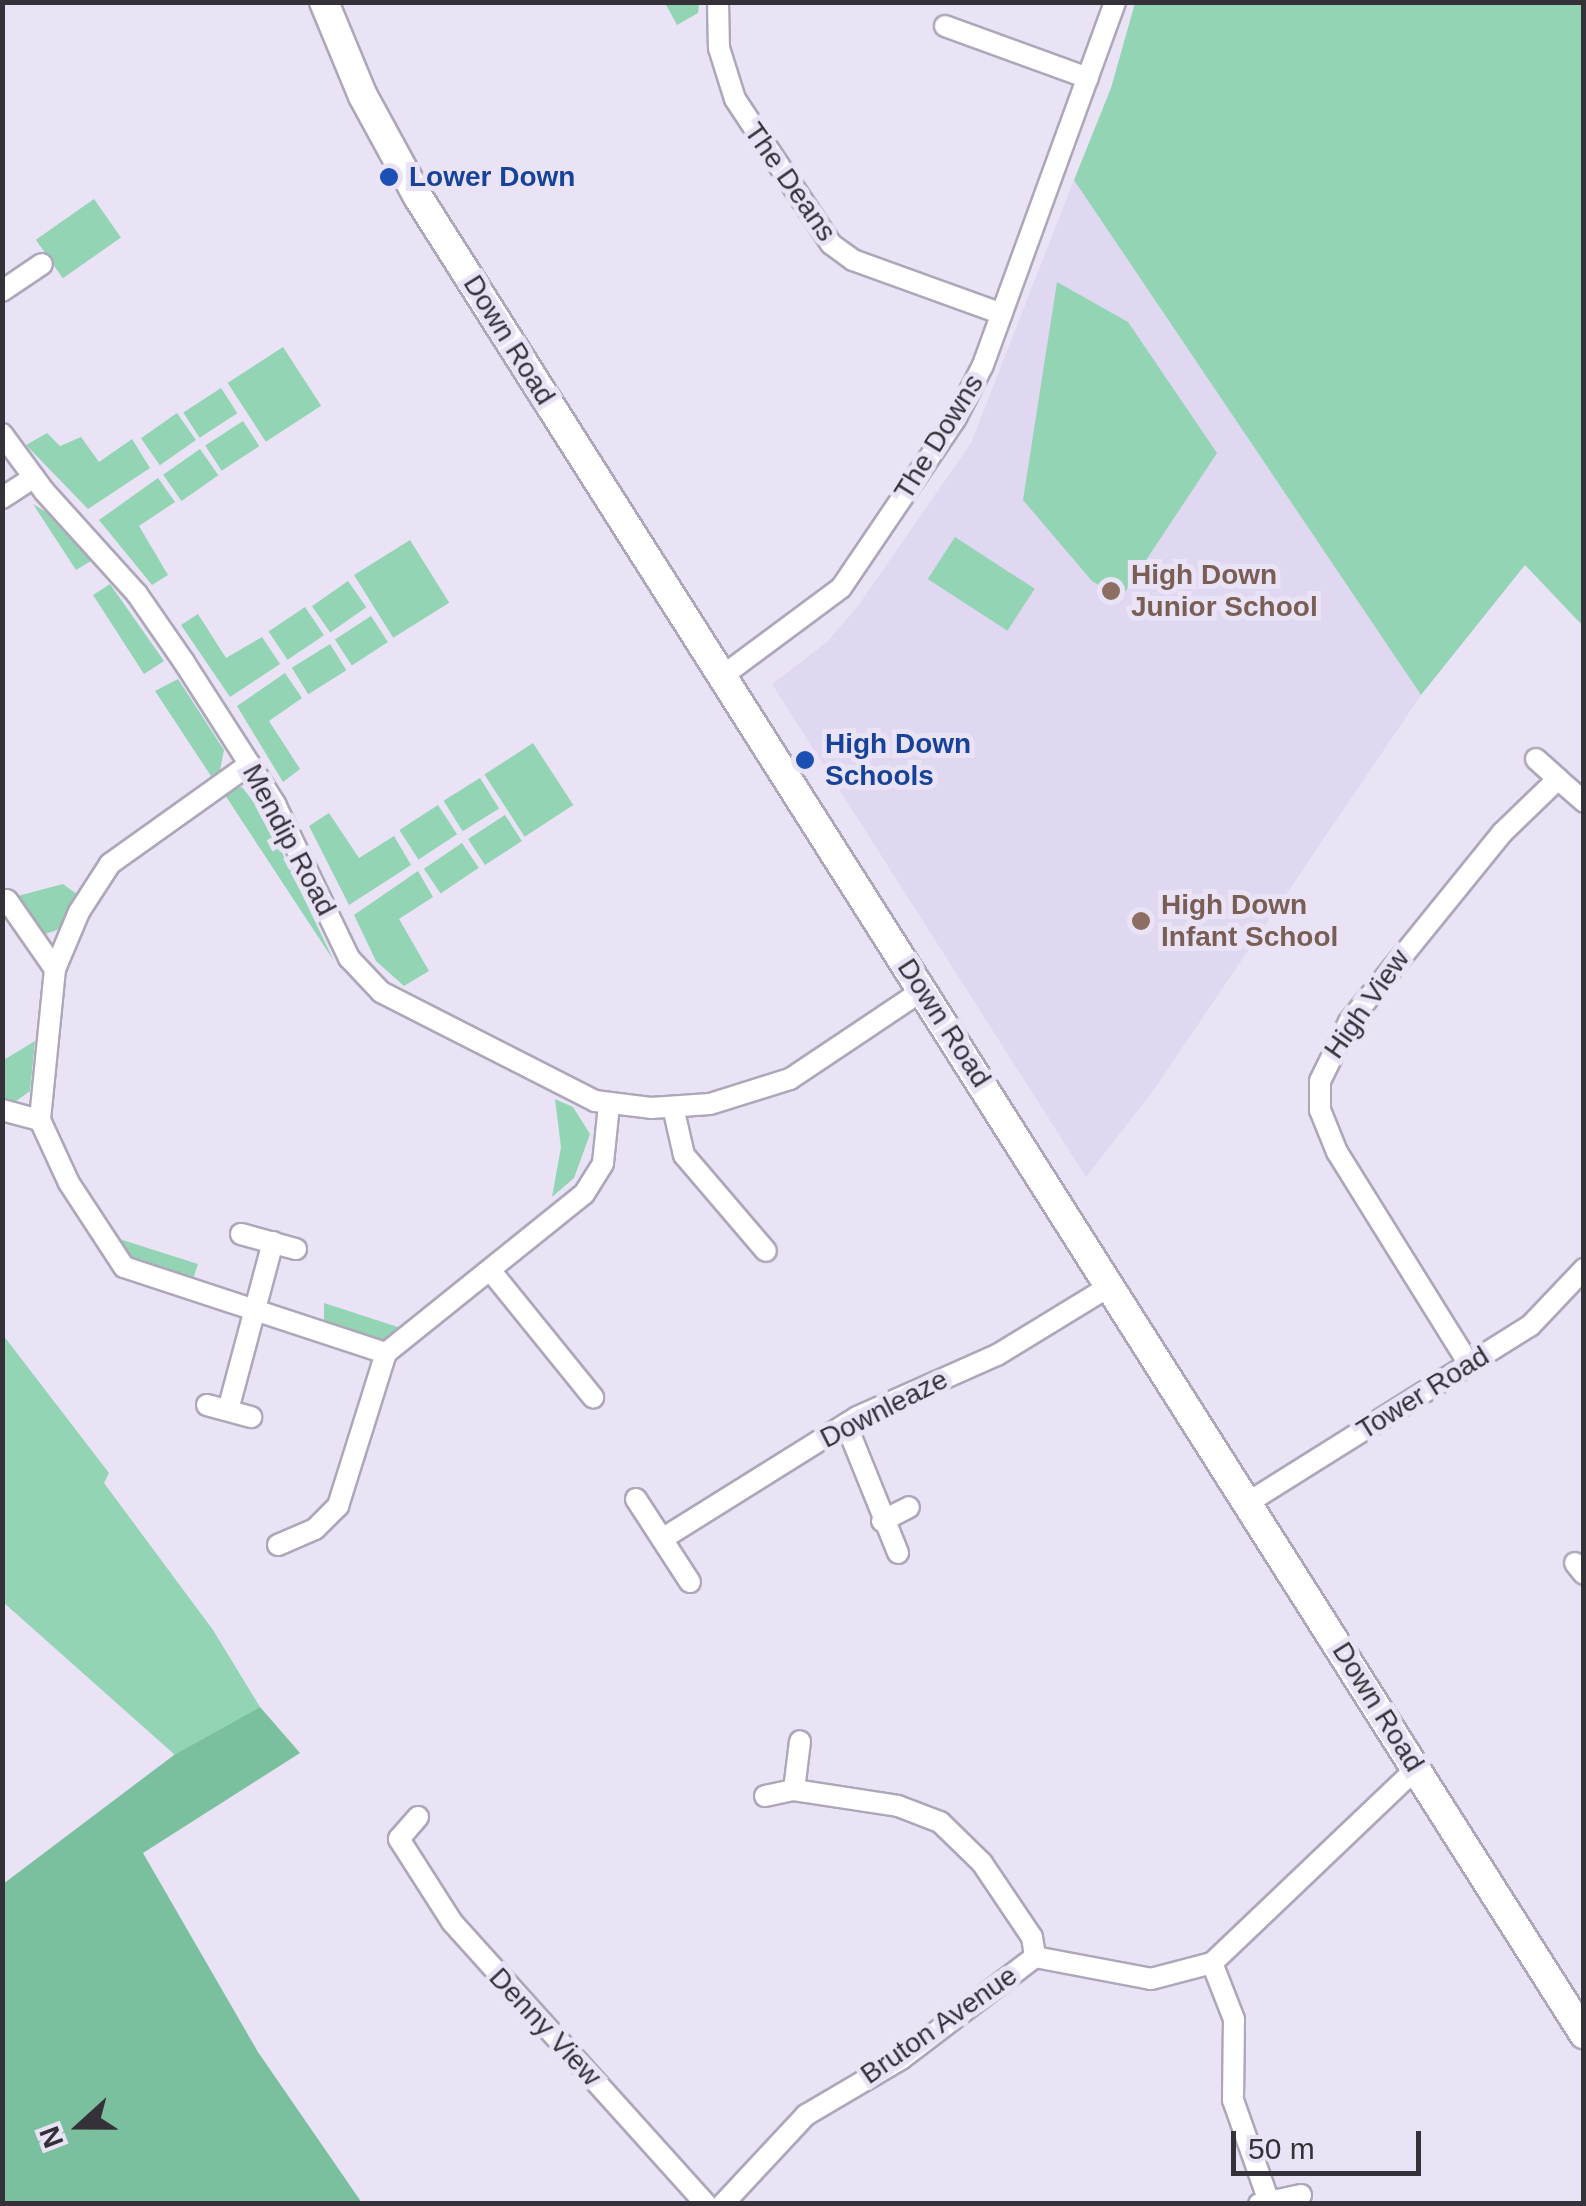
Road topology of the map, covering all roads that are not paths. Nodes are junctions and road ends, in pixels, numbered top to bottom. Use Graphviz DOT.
graph roads {
  1 [pos="324,2"];
  2 [pos="718,2"];
  3 [pos="1115,2"];
  4 [pos="945,26"];
  5 [pos="1088,78"];
  6 [pos="42,264"];
  7 [pos="2,290"];
  8 [pos="1002,314"];
  9 [pos="2,434"];
  10 [pos="34,477"];
  11 [pos="2,498"];
  12 [pos="721,677"];
  13 [pos="1536,759"];
  14 [pos="250,764"];
  15 [pos="1558,779"];
  16 [pos="1584,802"];
  17 [pos="7,900"];
  18 [pos="55,970"];
  19 [pos="923,990"];
  20 [pos="608,1105"];
  21 [pos="672,1108"];
  22 [pos="2,1110"];
  23 [pos="40,1120"];
  24 [pos="241,1234"];
  25 [pos="273,1242"];
  26 [pos="296,1248"];
  27 [pos="766,1251"];
  28 [pos="1584,1269"];
  29 [pos="490,1270"];
  30 [pos="1110,1286"];
  31 [pos="255,1312"];
  32 [pos="386,1353"];
  33 [pos="1469,1364"];
  34 [pos="593,1398"];
  35 [pos="251,1416"];
  36 [pos="846,1424"];
  37 [pos="636,1499"];
  38 [pos="1249,1502"];
  39 [pos="909,1507"];
  40 [pos="882,1520"];
  41 [pos="662,1539"];
  42 [pos="278,1545"];
  43 [pos="898,1553"];
  44 [pos="690,1582"];
  45 [pos="800,1741"];
  46 [pos="1416,1770"];
  47 [pos="794,1790"];
  48 [pos="764,1796"];
  49 [pos="418,1816"];
  50 [pos="1036,1957"];
  51 [pos="1212,1962"];
  52 [pos="1584,2034"];
  53 [pos="1301,2195"];
  54 [pos="1264,2201"];
  55 [pos="706,2204"];
  56 [pos="723,2204"];
  1 -- 12 [label="street, Down Road"];
  2 -- 8 [label="street, The Deans"];
  3 -- 5 [label="street, The Downs"];
  4 -- 5 [label="street"];
  5 -- 8 [label="street, The Downs"];
  6 -- 7 [label="street"];
  8 -- 12 [label="street, The Downs"];
  9 -- 10 [label="street, Mendip Road"];
  10 -- 11 [label="street"];
  10 -- 14 [label="street, Mendip Road"];
  12 -- 19 [label="street, Down Road"];
  13 -- 15 [label="street"];
  14 -- 18 [label="street"];
  14 -- 20 [label="street, Mendip Road"];
  15 -- 16 [label="street"];
  15 -- 33 [label="street, High View"];
  17 -- 18 [label="street"];
  18 -- 23 [label="street"];
  19 -- 21 [label="street, Mendip Road"];
  19 -- 30 [label="street, Down Road"];
  20 -- 21 [label="street, Mendip Road"];
  20 -- 29 [label="street"];
  21 -- 27 [label="street"];
  22 -- 23 [label="street"];
  23 -- 31 [label="street"];
  24 -- 25 [label="street"];
  25 -- 26 [label="street"];
  25 -- 31 [label="street"];
  28 -- 33 [label="street, Tower Road"];
  29 -- 32 [label="street"];
  29 -- 34 [label="street"];
  30 -- 36 [label="street, Downleaze"];
  30 -- 38 [label="street, Down Road"];
  31 -- 32 [label="street"];
  31 -- 35 [label="street"];
  32 -- 42 [label="street"];
  33 -- 38 [label="street, Tower Road"];
  36 -- 40 [label="street"];
  36 -- 41 [label="street, Downleaze"];
  37 -- 41 [label="street"];
  38 -- 46 [label="street, Down Road"];
  39 -- 40 [label="street"];
  40 -- 43 [label="street"];
  41 -- 44 [label="street"];
  45 -- 47 [label="street"];
  46 -- 51 [label="street, Bruton Avenue"];
  46 -- 52 [label="street, Down Road"];
  47 -- 48 [label="street"];
  47 -- 50 [label="street"];
  49 -- 55 [label="street, Denny View"];
  50 -- 51 [label="street, Bruton Avenue"];
  50 -- 56 [label="street, Bruton Avenue"];
  51 -- 54 [label="street"];
  53 -- 54 [label="street"];
}
